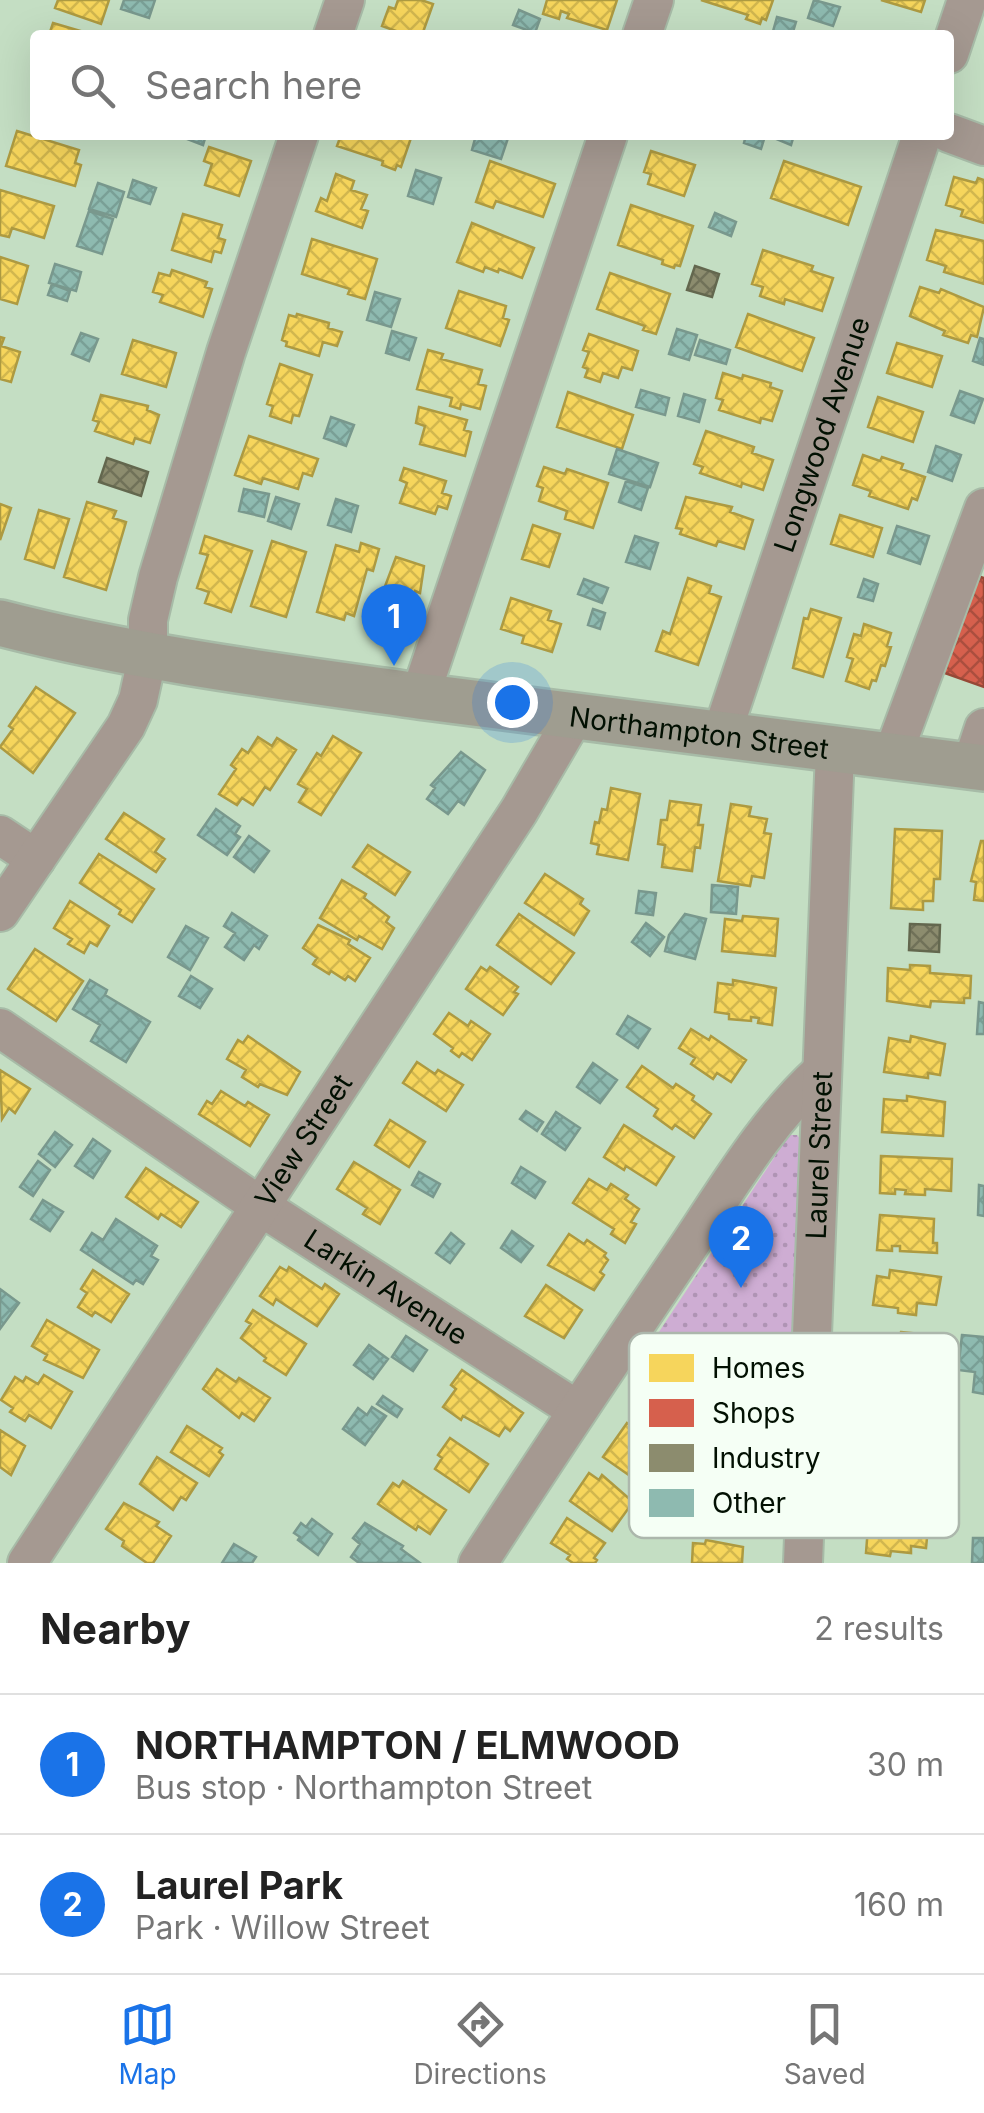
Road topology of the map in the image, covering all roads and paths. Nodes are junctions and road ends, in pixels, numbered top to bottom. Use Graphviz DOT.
graph roads {
  1 [pos="345,0"];
  2 [pos="654,0"];
  3 [pos="967,0"];
  4 [pos="335,30"];
  5 [pos="644,30"];
  6 [pos="954,39"];
  7 [pos="954,135"];
  8 [pos="297,140"];
  9 [pos="606,140"];
  10 [pos="920,140"];
  11 [pos="984,146"];
  12 [pos="984,508"];
  13 [pos="0,622"];
  14 [pos="148,654"];
  15 [pos="420,696"];
  16 [pos="574,717"];
  17 [pos="720,736"];
  18 [pos="835,750"];
  19 [pos="980,754"];
  20 [pos="892,758"];
  21 [pos="0,836"];
  22 [pos="36,859"];
  23 [pos="0,912"];
  24 [pos="0,1028"];
  25 [pos="821,1072"];
  26 [pos="260,1206"];
  27 [pos="629,1333"];
  28 [pos="811,1333"];
  29 [pos="629,1334"];
  30 [pos="577,1410"];
  31 [pos="804,1538"];
  32 [pos="27,1563"];
  33 [pos="478,1563"];
  34 [pos="803,1563"];
  1 -- 4 [label="street"];
  2 -- 5 [label="street"];
  3 -- 6 [label="street"];
  7 -- 11 [label="street"];
  8 -- 14 [label="street"];
  9 -- 15 [label="street"];
  10 -- 17 [label="street, Longwood Avenue"];
  12 -- 20 [label="street"];
  13 -- 14 [label="main road, Northampton Street"];
  14 -- 15 [label="main road, Northampton Street"];
  14 -- 22 [label="street"];
  15 -- 16 [label="main road, Northampton Street"];
  16 -- 17 [label="main road, Northampton Street"];
  16 -- 26 [label="street, View Street"];
  17 -- 18 [label="main road, Northampton Street"];
  18 -- 20 [label="main road, Northampton Street"];
  18 -- 25 [label="street, Laurel Street"];
  19 -- 20 [label="main road, Northampton Street"];
  21 -- 22 [label="street"];
  22 -- 23 [label="street"];
  24 -- 26 [label="street, Larkin Avenue"];
  25 -- 27 [label="street"];
  25 -- 28 [label="street, Laurel Street"];
  26 -- 30 [label="street, Larkin Avenue"];
  26 -- 32 [label="street, View Street"];
  29 -- 30 [label="street"];
  30 -- 33 [label="street"];
  31 -- 34 [label="street, Laurel Street"];
}
